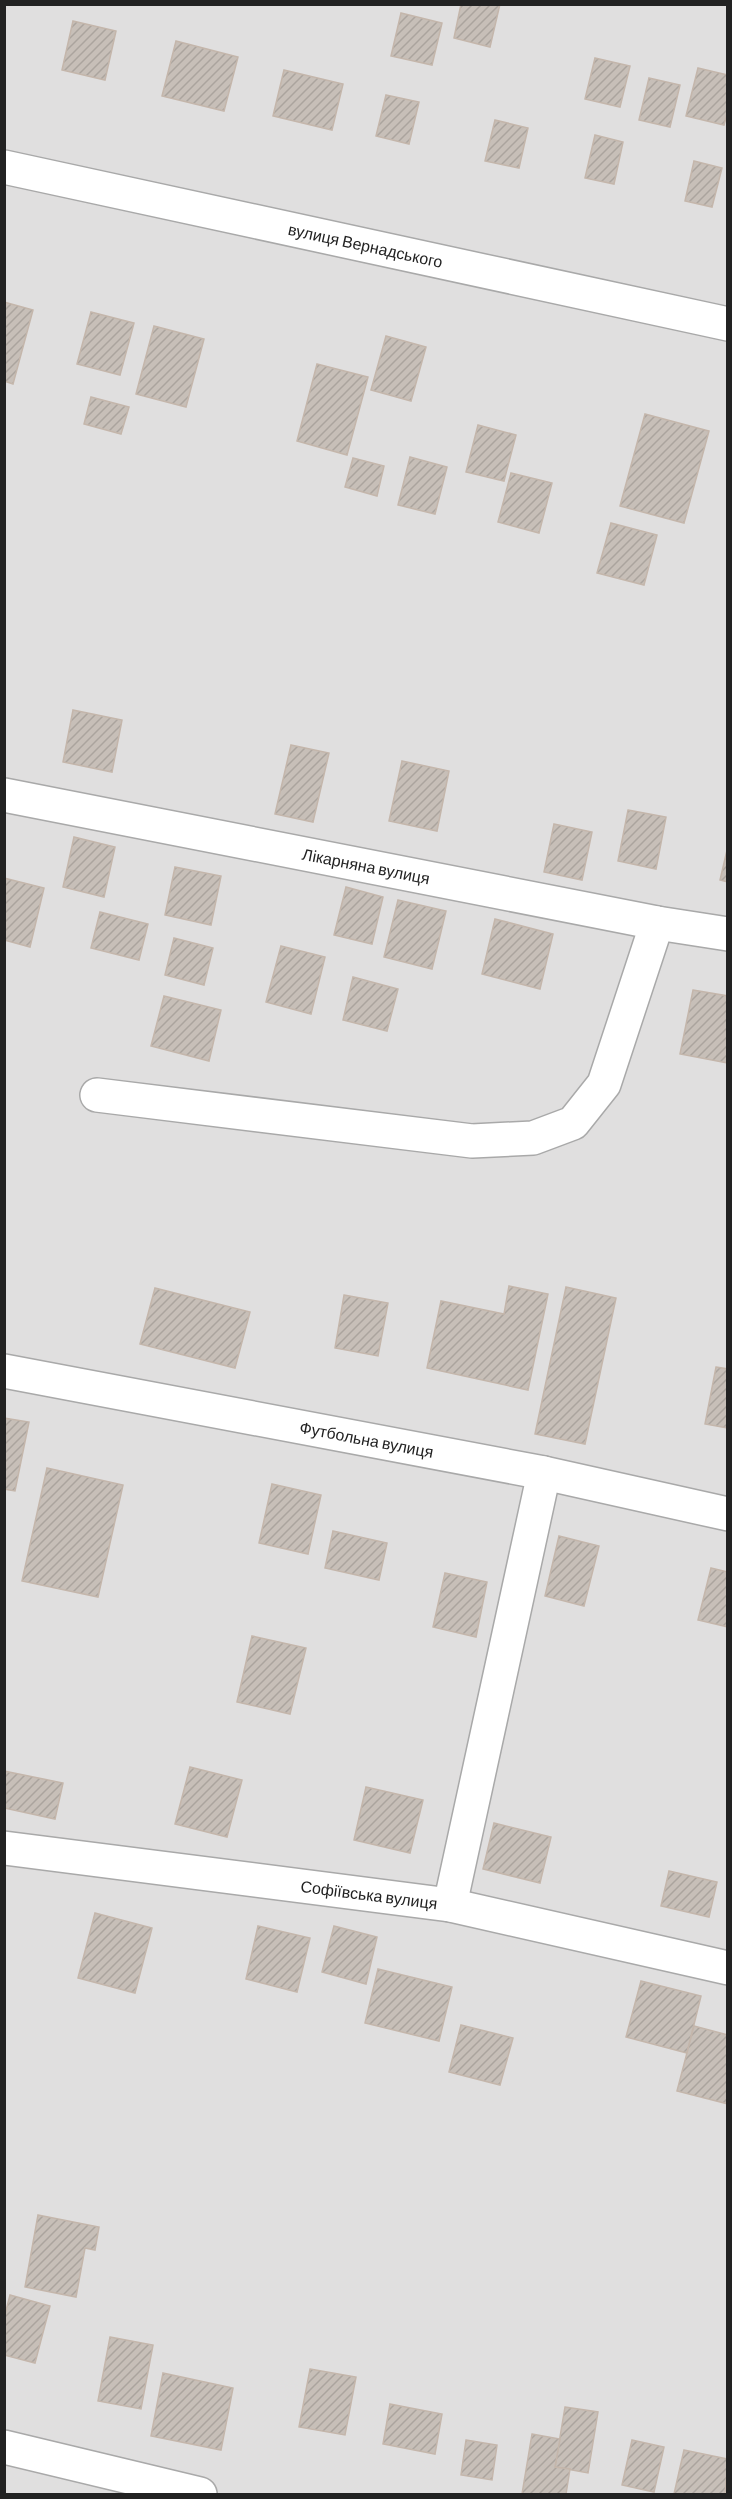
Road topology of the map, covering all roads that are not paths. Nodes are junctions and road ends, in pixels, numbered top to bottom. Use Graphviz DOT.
graph roads {
  1 [pos="4,167"];
  2 [pos="728,324"];
  3 [pos="4,795"];
  4 [pos="657,923"];
  5 [pos="728,934"];
  6 [pos="97,1095"];
  7 [pos="4,1371"];
  8 [pos="544,1473"];
  9 [pos="728,1514"];
  10 [pos="4,1848"];
  11 [pos="450,1905"];
  12 [pos="728,1968"];
  13 [pos="4,2447"];
  14 [pos="200,2494"];
  1 -- 2 [label="street, вулиця Вернадського"];
  3 -- 4 [label="street, Лікарняна вулиця"];
  4 -- 5 [label="street, Лікарняна вулиця"];
  4 -- 6 [label="street"];
  7 -- 8 [label="street, Футбольна вулиця"];
  8 -- 9 [label="street, Футбольна вулиця"];
  8 -- 11 [label="street"];
  10 -- 11 [label="street, Софіївська вулиця"];
  11 -- 12 [label="street, Софіївська вулиця"];
  13 -- 14 [label="street"];
}
